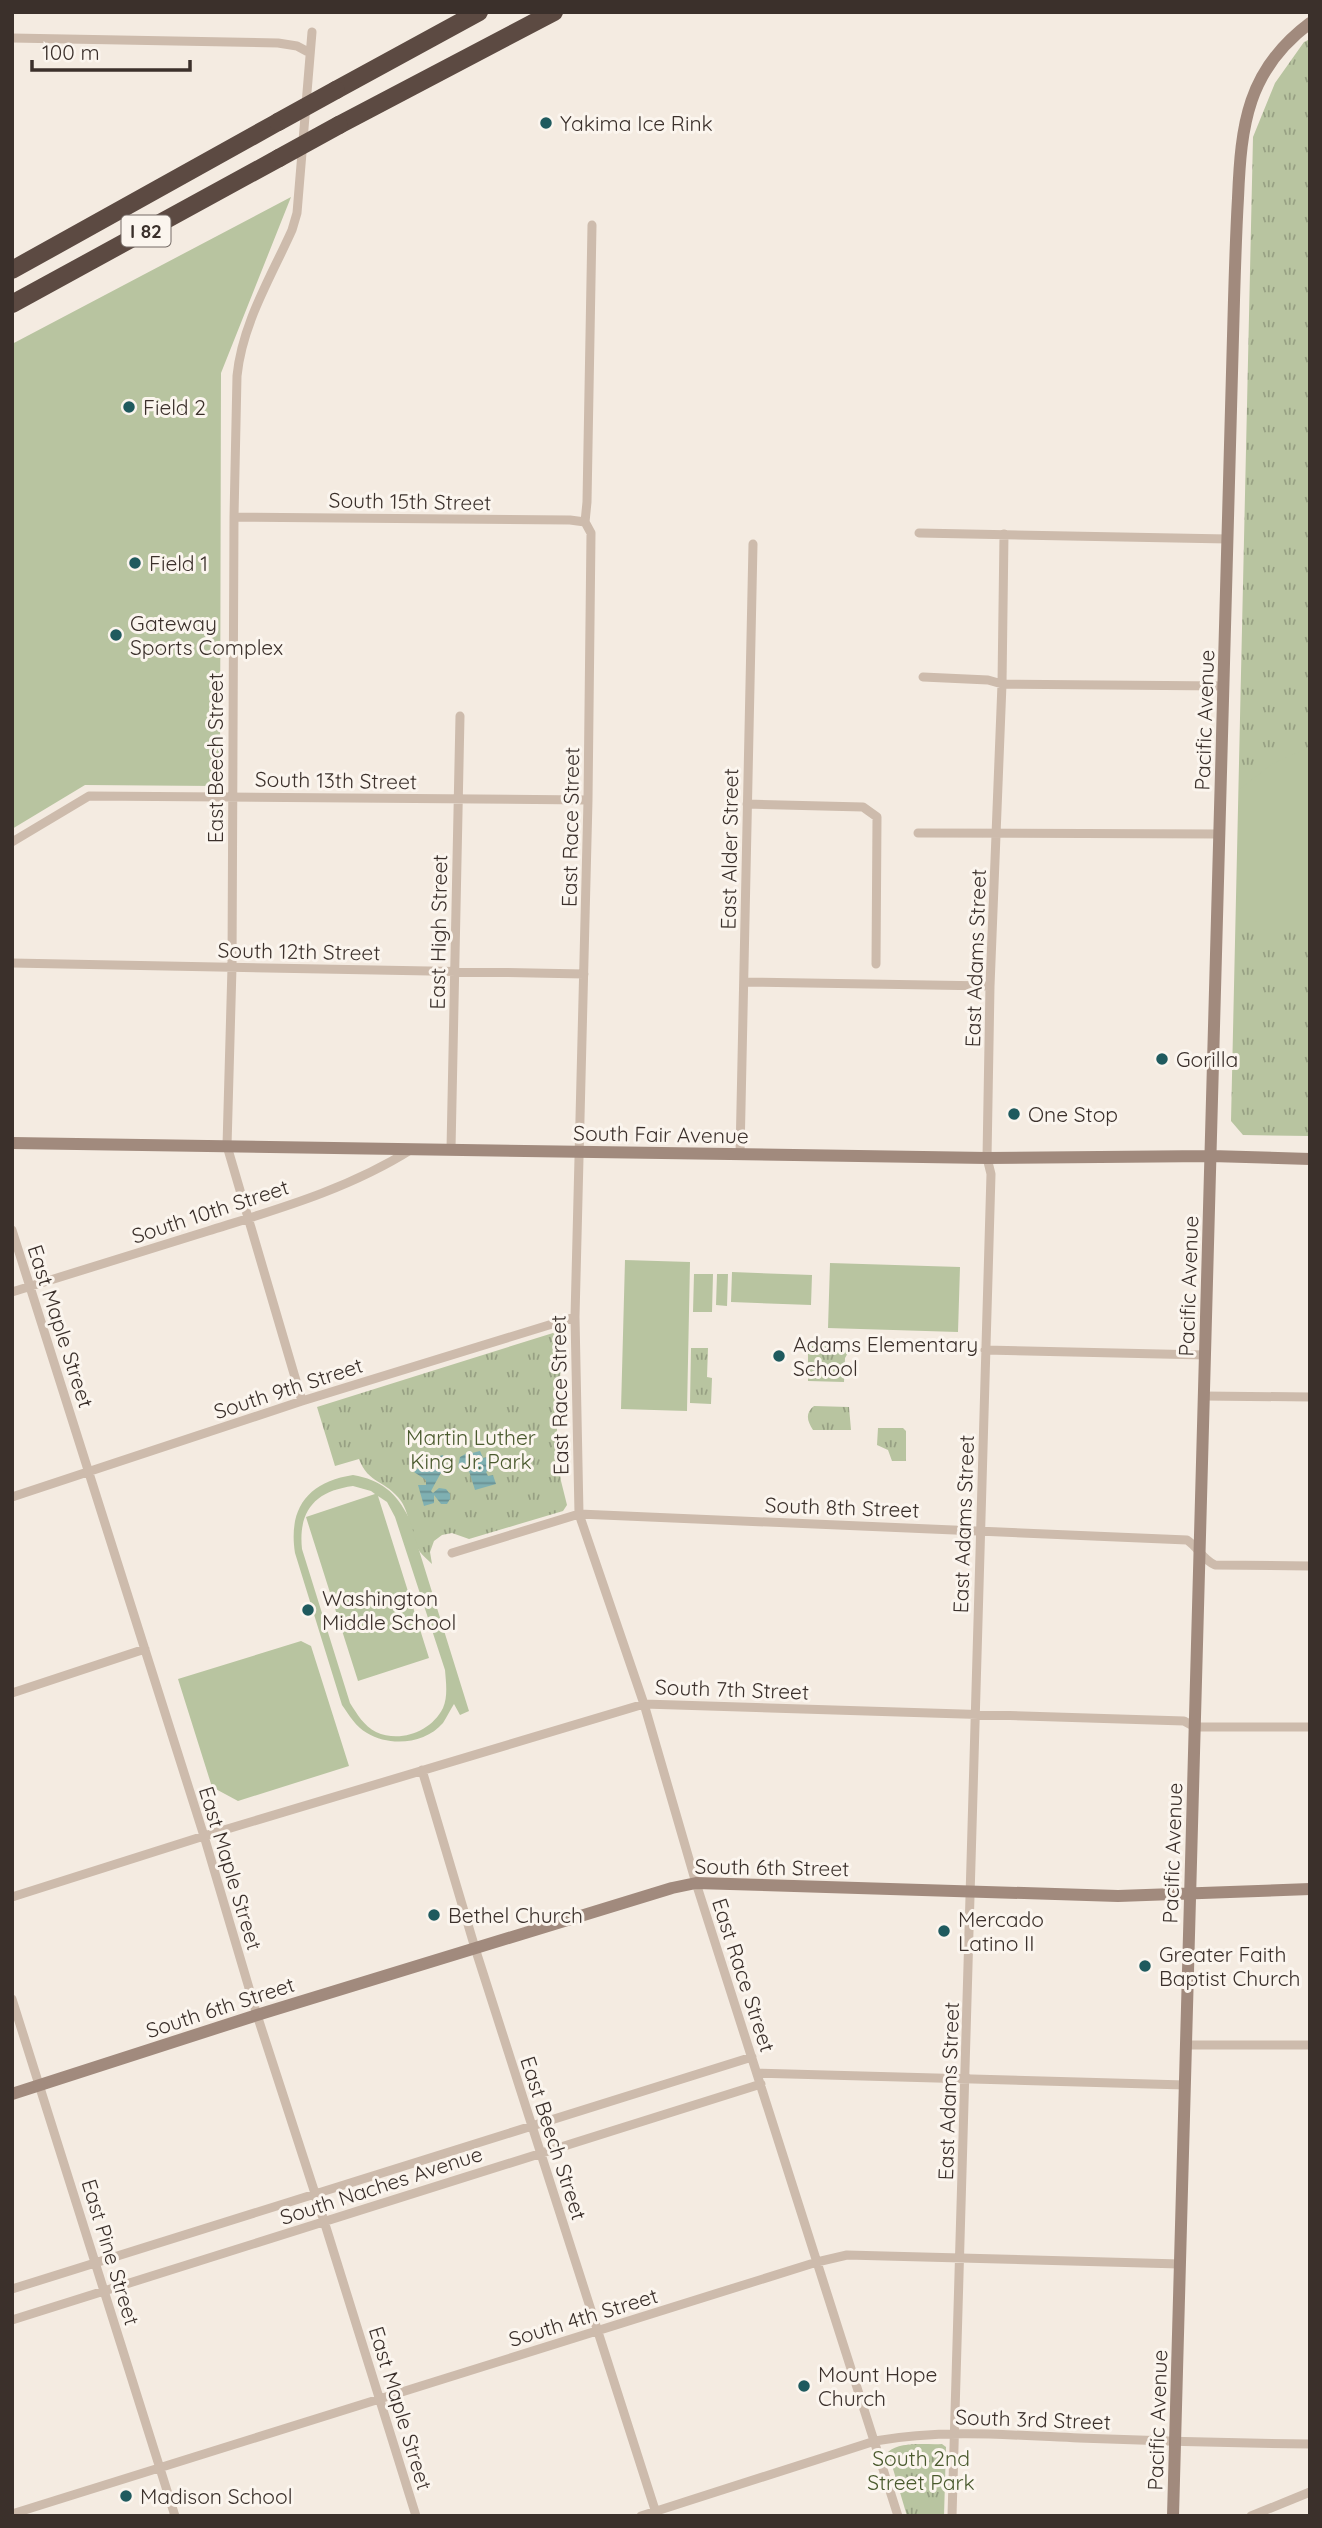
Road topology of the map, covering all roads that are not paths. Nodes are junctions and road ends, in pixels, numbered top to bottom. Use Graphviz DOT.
graph roads {
  1 [pos="480,12"];
  2 [pos="554,12"];
  3 [pos="1310,23"];
  4 [pos="312,32"];
  5 [pos="12,38"];
  6 [pos="310,53"];
  7 [pos="592,225"];
  8 [pos="12,270"];
  9 [pos="12,304"];
  10 [pos="234,517"];
  11 [pos="585,522"];
  12 [pos="919,533"];
  13 [pos="1004,534"];
  14 [pos="1228,539"];
  15 [pos="753,544"];
  16 [pos="923,677"];
  17 [pos="1002,684"];
  18 [pos="1224,686"];
  19 [pos="460,716"];
  20 [pos="233,797"];
  21 [pos="458,799"];
  22 [pos="588,800"];
  23 [pos="747,804"];
  24 [pos="918,833"];
  25 [pos="997,833"];
  26 [pos="1219,834"];
  27 [pos="12,842"];
  28 [pos="12,963"];
  29 [pos="876,964"];
  30 [pos="232,967"];
  31 [pos="454,971"];
  32 [pos="584,974"];
  33 [pos="745,982"];
  34 [pos="990,986"];
  35 [pos="12,1143"];
  36 [pos="227,1146"];
  37 [pos="412,1149"];
  38 [pos="451,1149"];
  39 [pos="580,1153"];
  40 [pos="740,1154"];
  41 [pos="1210,1156"];
  42 [pos="986,1158"];
  43 [pos="1310,1159"];
  44 [pos="248,1218"];
  45 [pos="12,1230"];
  46 [pos="31,1286"];
  47 [pos="12,1292"];
  48 [pos="575,1317"];
  49 [pos="985,1350"];
  50 [pos="1205,1355"];
  51 [pos="1204,1396"];
  52 [pos="1310,1397"];
  53 [pos="302,1401"];
  54 [pos="88,1471"];
  55 [pos="12,1497"];
  56 [pos="579,1514"];
  57 [pos="979,1531"];
  58 [pos="452,1552"];
  59 [pos="1200,1553"];
  60 [pos="1310,1566"];
  61 [pos="145,1649"];
  62 [pos="12,1693"];
  63 [pos="644,1704"];
  64 [pos="976,1713"];
  65 [pos="1195,1727"];
  66 [pos="1310,1727"];
  67 [pos="422,1770"];
  68 [pos="204,1836"];
  69 [pos="696,1883"];
  70 [pos="1310,1889"];
  71 [pos="971,1891"];
  72 [pos="1190,1893"];
  73 [pos="12,1897"];
  74 [pos="475,1948"];
  75 [pos="12,1999"];
  76 [pos="257,2015"];
  77 [pos="1186,2045"];
  78 [pos="1310,2045"];
  79 [pos="752,2057"];
  80 [pos="757,2073"];
  81 [pos="967,2078"];
  82 [pos="761,2084"];
  83 [pos="40,2085"];
  84 [pos="1185,2085"];
  85 [pos="12,2094"];
  86 [pos="532,2128"];
  87 [pos="540,2153"];
  88 [pos="315,2193"];
  89 [pos="324,2221"];
  90 [pos="960,2258"];
  91 [pos="96,2262"];
  92 [pos="817,2262"];
  93 [pos="1180,2264"];
  94 [pos="12,2289"];
  95 [pos="105,2292"];
  96 [pos="12,2320"];
  97 [pos="598,2330"];
  98 [pos="380,2399"];
  99 [pos="954,2433"];
  100 [pos="875,2441"];
  101 [pos="1175,2442"];
  102 [pos="1310,2444"];
  103 [pos="160,2467"];
  104 [pos="1310,2492"];
  105 [pos="12,2514"];
  106 [pos="656,2514"];
  107 [pos="175,2516"];
  108 [pos="416,2516"];
  109 [pos="641,2516"];
  110 [pos="898,2516"];
  111 [pos="952,2516"];
  112 [pos="1173,2516"];
  113 [pos="1251,2516"];
  1 -- 8 [label="highway, I 82, bridge"];
  2 -- 9 [label="highway, I 82, bridge"];
  3 -- 14 [label="street, Pacific Avenue"];
  4 -- 6 [label="street, East Beech Street"];
  5 -- 6 [label="street"];
  6 -- 10 [label="street, East Beech Street"];
  7 -- 11 [label="street, East Race Street"];
  10 -- 11 [label="street, South 15th Street"];
  10 -- 20 [label="street, East Beech Street"];
  11 -- 22 [label="street, East Race Street"];
  12 -- 13 [label="street"];
  13 -- 14 [label="street"];
  13 -- 17 [label="street, East Adams Street"];
  14 -- 18 [label="street, Pacific Avenue"];
  15 -- 23 [label="street, East Alder Street"];
  16 -- 17 [label="street"];
  17 -- 18 [label="street"];
  17 -- 25 [label="street, East Adams Street"];
  18 -- 26 [label="street, Pacific Avenue"];
  19 -- 21 [label="street, East High Street"];
  20 -- 21 [label="street, South 13th Street"];
  20 -- 27 [label="street, South 13th Street"];
  20 -- 30 [label="street, East Beech Street"];
  21 -- 22 [label="street, South 13th Street"];
  21 -- 31 [label="street, East High Street"];
  22 -- 32 [label="street, East Race Street"];
  23 -- 29 [label="street"];
  23 -- 33 [label="street, East Alder Street"];
  24 -- 25 [label="street"];
  25 -- 26 [label="street"];
  25 -- 34 [label="street, East Adams Street"];
  26 -- 41 [label="street, Pacific Avenue"];
  28 -- 30 [label="street, South 12th Street"];
  30 -- 31 [label="street, South 12th Street"];
  30 -- 36 [label="street, East Beech Street"];
  31 -- 32 [label="street, South 12th Street"];
  31 -- 38 [label="street, East High Street"];
  32 -- 39 [label="street, East Race Street"];
  33 -- 34 [label="street"];
  33 -- 40 [label="street, East Alder Street"];
  34 -- 42 [label="street, East Adams Street"];
  35 -- 36 [label="street, South Fair Avenue"];
  36 -- 37 [label="street, South Fair Avenue"];
  36 -- 44 [label="street, East Beech Street"];
  37 -- 38 [label="street, South Fair Avenue"];
  37 -- 44 [label="street, South 10th Street"];
  38 -- 39 [label="street, South Fair Avenue"];
  39 -- 40 [label="street, South Fair Avenue"];
  39 -- 48 [label="street, East Race Street"];
  40 -- 42 [label="street, South Fair Avenue"];
  41 -- 42 [label="street, South Fair Avenue"];
  41 -- 43 [label="street, South Fair Avenue"];
  41 -- 50 [label="street, Pacific Avenue"];
  42 -- 49 [label="street, East Adams Street"];
  44 -- 46 [label="street, South 10th Street"];
  44 -- 53 [label="street, East Beech Street"];
  45 -- 46 [label="street, East Maple Street"];
  46 -- 47 [label="street, South 10th Street"];
  46 -- 54 [label="street, East Maple Street"];
  48 -- 53 [label="street, South 9th Street"];
  48 -- 56 [label="street, East Race Street"];
  49 -- 50 [label="street"];
  49 -- 57 [label="street, East Adams Street"];
  50 -- 51 [label="street, Pacific Avenue"];
  51 -- 52 [label="street"];
  51 -- 59 [label="street, Pacific Avenue"];
  53 -- 54 [label="street, South 9th Street"];
  54 -- 55 [label="street, South 9th Street"];
  54 -- 61 [label="street, East Maple Street"];
  56 -- 57 [label="street, South 8th Street"];
  56 -- 58 [label="street, South 8th Street"];
  56 -- 63 [label="street, East Race Street"];
  57 -- 59 [label="street, South 8th Street"];
  57 -- 64 [label="street, East Adams Street"];
  59 -- 60 [label="street, South 8th Street"];
  59 -- 65 [label="street, Pacific Avenue"];
  61 -- 62 [label="street"];
  61 -- 68 [label="street, East Maple Street"];
  63 -- 64 [label="street, South 7th Street"];
  63 -- 67 [label="street, South 7th Street"];
  63 -- 69 [label="street, East Race Street"];
  64 -- 65 [label="street, South 7th Street"];
  64 -- 71 [label="street, East Adams Street"];
  65 -- 66 [label="street, South 7th Street"];
  65 -- 72 [label="street, Pacific Avenue"];
  67 -- 68 [label="street, South 7th Street"];
  67 -- 74 [label="street, East Beech Street"];
  68 -- 73 [label="street, South 7th Street"];
  68 -- 76 [label="street, East Maple Street"];
  69 -- 71 [label="street, South 6th Street"];
  69 -- 74 [label="street, South 6th Street"];
  69 -- 79 [label="street, East Race Street"];
  70 -- 72 [label="street, South 6th Street"];
  71 -- 72 [label="street, South 6th Street"];
  71 -- 81 [label="street, East Adams Street"];
  72 -- 77 [label="street, Pacific Avenue"];
  74 -- 76 [label="street, South 6th Street"];
  74 -- 86 [label="street, East Beech Street"];
  75 -- 83 [label="street, East Pine Street"];
  76 -- 83 [label="street, South 6th Street"];
  76 -- 88 [label="street, East Maple Street"];
  77 -- 78 [label="street"];
  77 -- 84 [label="street, Pacific Avenue"];
  79 -- 80 [label="street, East Race Street"];
  79 -- 86 [label="street, South Naches Avenue"];
  80 -- 81 [label="street"];
  80 -- 82 [label="street, East Race Street"];
  81 -- 84 [label="street"];
  81 -- 90 [label="street, East Adams Street"];
  82 -- 87 [label="street, South Naches Avenue"];
  82 -- 92 [label="street, East Race Street"];
  83 -- 85 [label="street, South 6th Street"];
  83 -- 91 [label="street, East Pine Street"];
  84 -- 93 [label="street, Pacific Avenue"];
  86 -- 87 [label="street, East Beech Street"];
  86 -- 88 [label="street, South Naches Avenue"];
  87 -- 89 [label="street, South Naches Avenue"];
  87 -- 97 [label="street, East Beech Street"];
  88 -- 89 [label="street, East Maple Street"];
  88 -- 91 [label="street, South Naches Avenue"];
  89 -- 95 [label="street, South Naches Avenue"];
  89 -- 98 [label="street, East Maple Street"];
  90 -- 92 [label="street, South 4th Street"];
  90 -- 93 [label="street, South 4th Street"];
  90 -- 99 [label="street, East Adams Street"];
  91 -- 94 [label="street, South Naches Avenue"];
  91 -- 95 [label="street, East Pine Street"];
  92 -- 97 [label="street, South 4th Street"];
  92 -- 100 [label="street, East Race Street"];
  93 -- 101 [label="street, Pacific Avenue"];
  95 -- 96 [label="street, South Naches Avenue"];
  95 -- 103 [label="street, East Pine Street"];
  97 -- 98 [label="street, South 4th Street"];
  97 -- 106 [label="street, East Beech Street"];
  98 -- 103 [label="street, South 4th Street"];
  98 -- 108 [label="street, East Maple Street"];
  99 -- 100 [label="street, South 3rd Street"];
  99 -- 101 [label="street, South 3rd Street"];
  99 -- 111 [label="street, East Adams Street"];
  100 -- 106 [label="street, South 3rd Street"];
  100 -- 110 [label="street, East Race Street"];
  101 -- 102 [label="street, South 3rd Street"];
  101 -- 112 [label="street, Pacific Avenue"];
  103 -- 105 [label="street, South 4th Street"];
  103 -- 107 [label="street, East Pine Street"];
  104 -- 113 [label="street"];
  106 -- 109 [label="street, South 3rd Street"];
}
